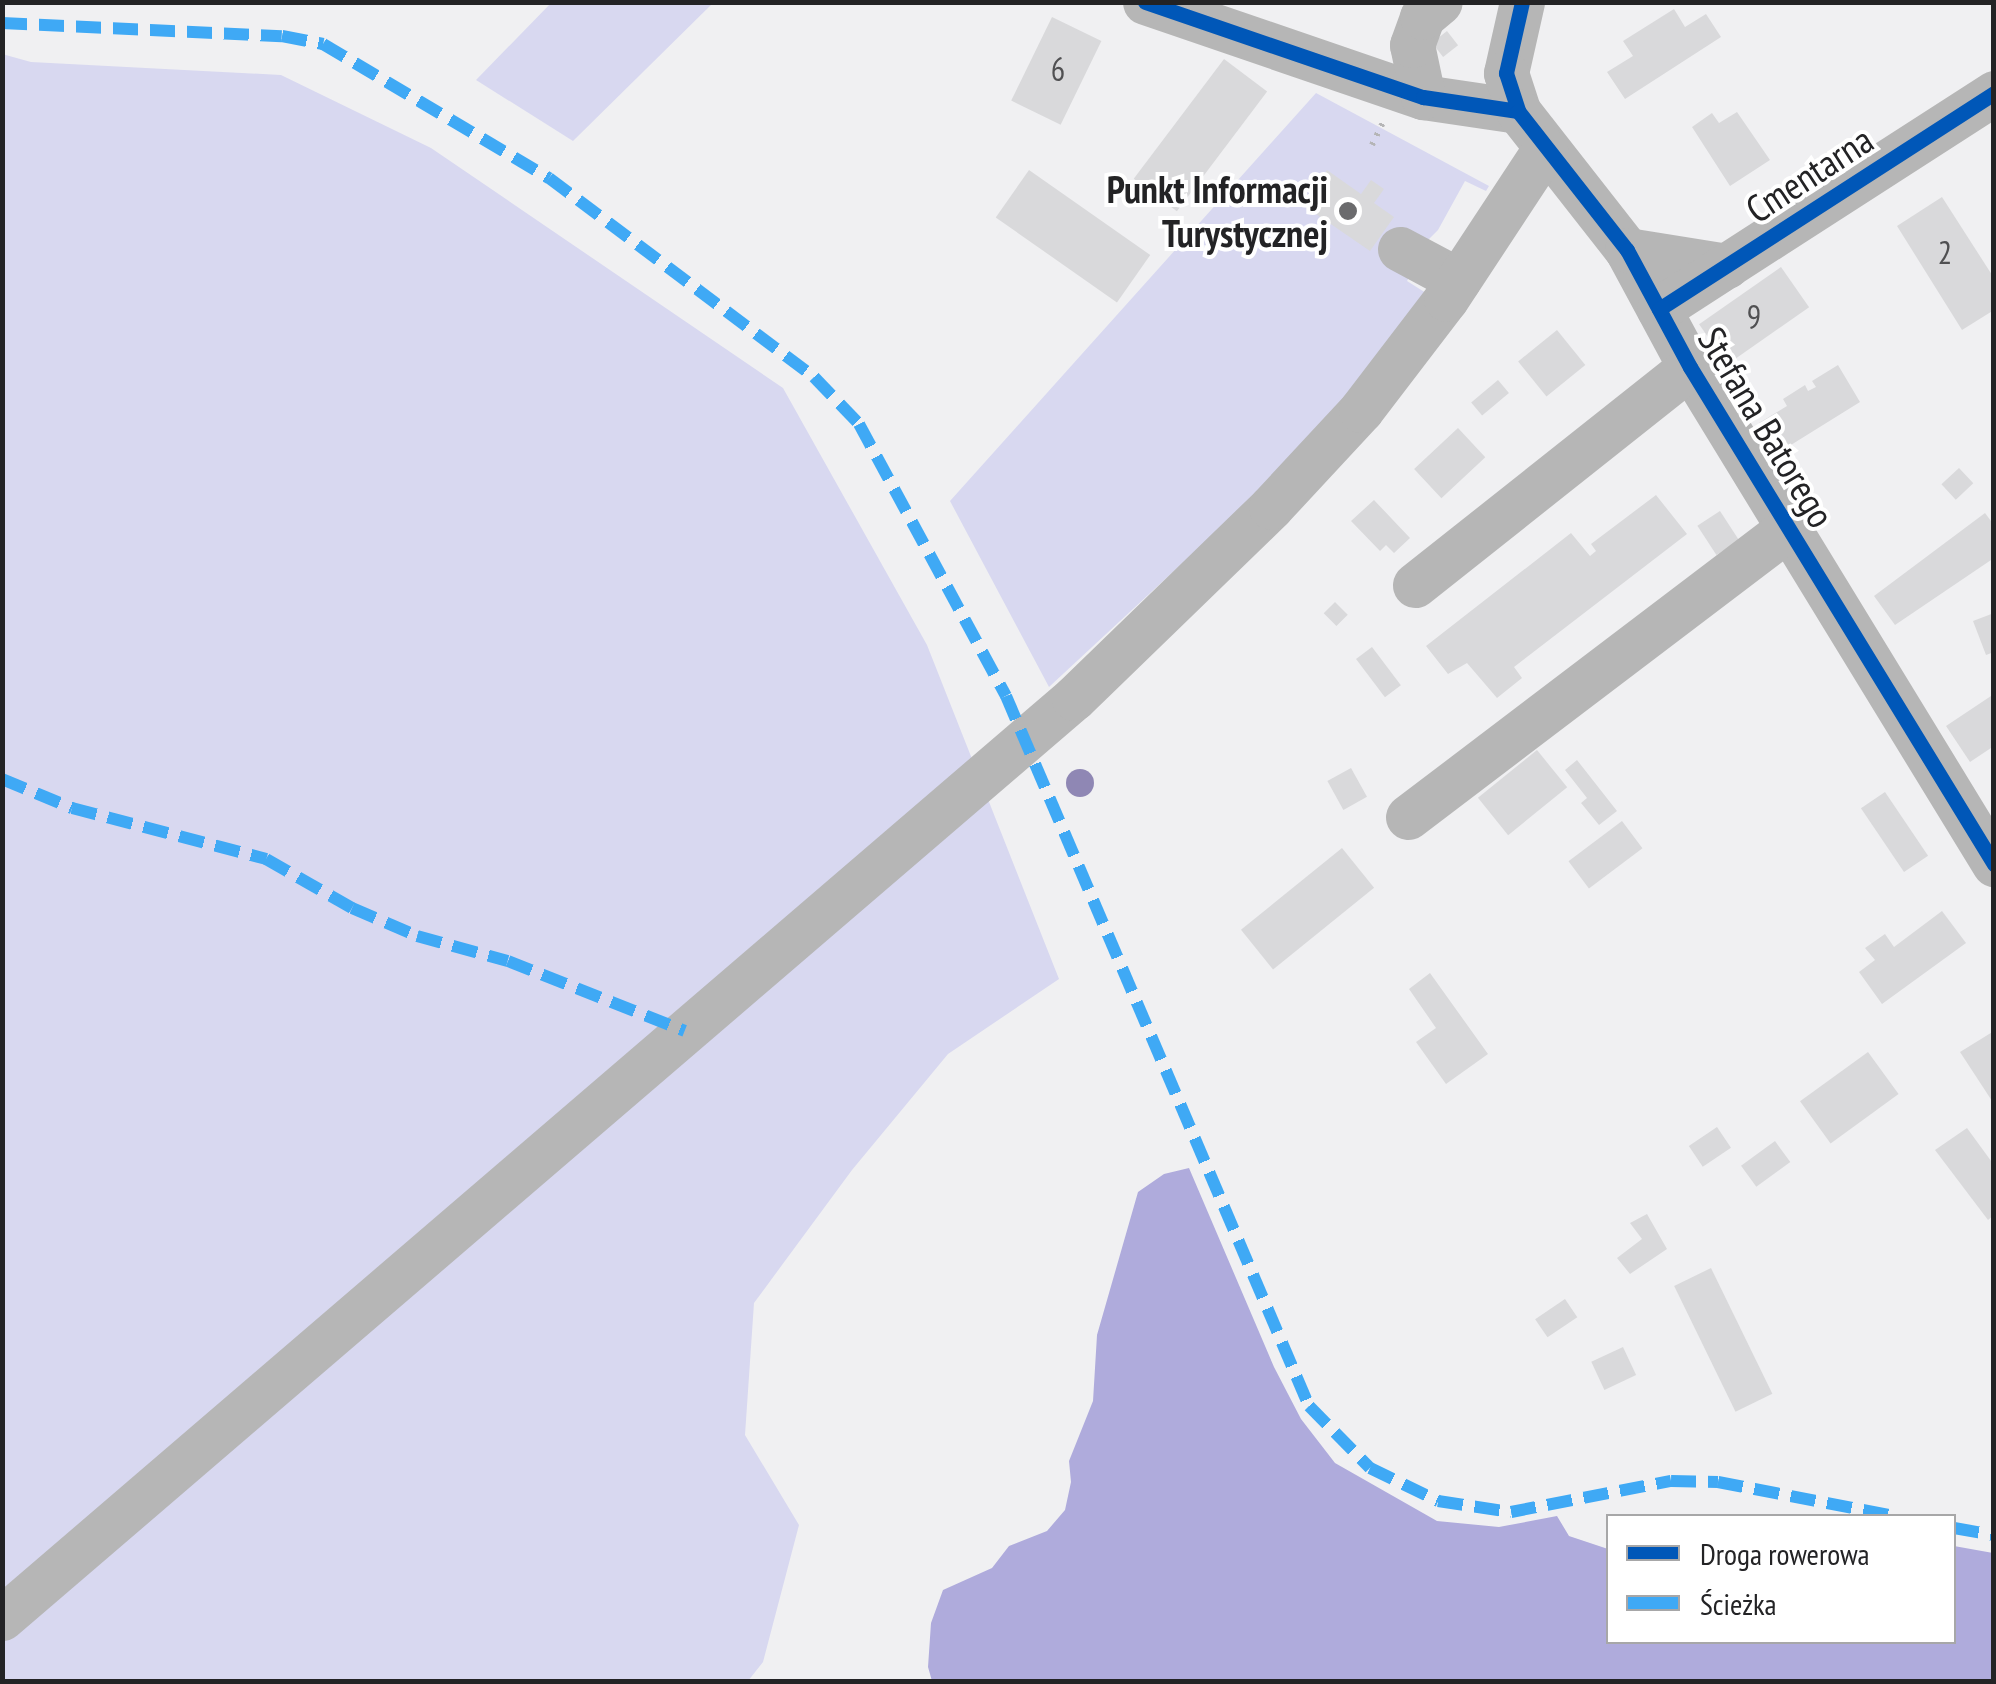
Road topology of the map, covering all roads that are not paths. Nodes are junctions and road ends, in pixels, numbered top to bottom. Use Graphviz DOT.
graph roads {
  1 [pos="1145,2"];
  2 [pos="1440,2"];
  3 [pos="1522,2"];
  4 [pos="1994,93"];
  5 [pos="1424,97"];
  6 [pos="1518,111"];
  7 [pos="1545,149"];
  8 [pos="1400,249"];
  9 [pos="1626,250"];
  10 [pos="1726,266"];
  11 [pos="1458,280"];
  12 [pos="1659,309"];
  13 [pos="1690,367"];
  14 [pos="1789,528"];
  15 [pos="1415,585"];
  16 [pos="1408,817"];
  17 [pos="1994,864"];
  18 [pos="2,1618"];
  1 -- 5 [label="street"];
  2 -- 5 [label="street"];
  3 -- 6 [label="street"];
  4 -- 10 [label="street, Cmentarna"];
  5 -- 6 [label="street"];
  6 -- 7 [label="street, Stefana Batorego"];
  7 -- 9 [label="street, Stefana Batorego"];
  7 -- 11 [label="street"];
  8 -- 11 [label="street"];
  9 -- 10 [label="street"];
  9 -- 12 [label="street, Stefana Batorego"];
  10 -- 12 [label="street, Cmentarna"];
  11 -- 18 [label="street"];
  12 -- 13 [label="street, Stefana Batorego"];
  13 -- 14 [label="street, Stefana Batorego"];
  13 -- 15 [label="street"];
  14 -- 16 [label="street, Stefana Batorego"];
  14 -- 17 [label="street, Stefana Batorego"];
}
